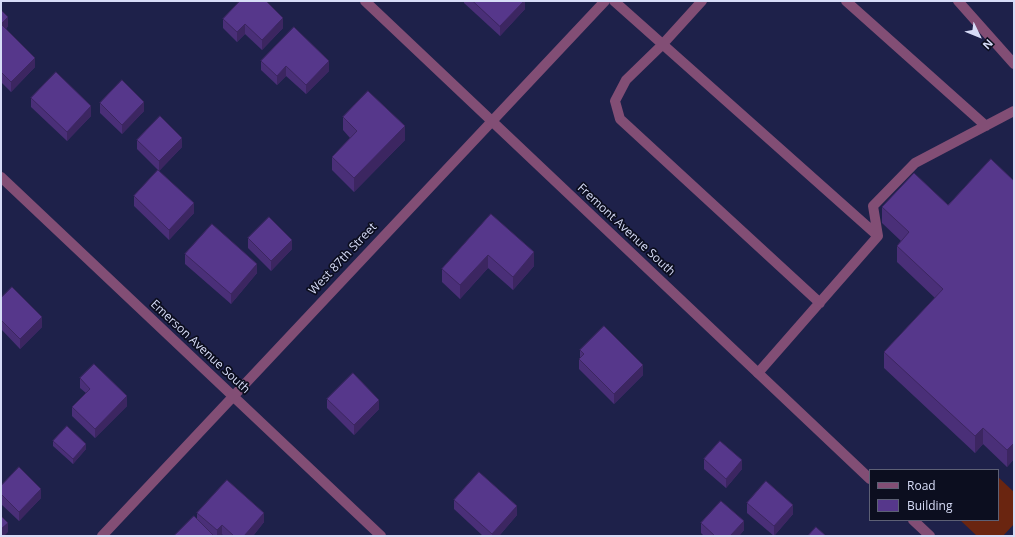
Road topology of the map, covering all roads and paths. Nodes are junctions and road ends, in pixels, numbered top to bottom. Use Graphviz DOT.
graph roads {
  1 [pos="365,1"];
  2 [pos="605,1"];
  3 [pos="614,1"];
  4 [pos="702,1"];
  5 [pos="846,1"];
  6 [pos="958,1"];
  7 [pos="662,45"];
  8 [pos="1014,64"];
  9 [pos="1014,111"];
  10 [pos="492,121"];
  11 [pos="986,126"];
  12 [pos="1,177"];
  13 [pos="878,236"];
  14 [pos="820,303"];
  15 [pos="758,373"];
  16 [pos="232,396"];
  17 [pos="869,478"];
  18 [pos="914,521"];
  19 [pos="102,536"];
  20 [pos="381,536"];
  21 [pos="930,536"];
  1 -- 10 [label="street, Fremont Avenue South"];
  2 -- 10 [label="street, West 87th Street"];
  3 -- 7 [label="street"];
  4 -- 7 [label="street"];
  5 -- 11 [label="street"];
  6 -- 8 [label="street"];
  7 -- 13 [label="street"];
  7 -- 14 [label="street"];
  9 -- 11 [label="street"];
  10 -- 15 [label="street, Fremont Avenue South"];
  10 -- 16 [label="street, West 87th Street"];
  11 -- 13 [label="street"];
  12 -- 16 [label="street, Emerson Avenue South"];
  13 -- 14 [label="street"];
  14 -- 15 [label="street"];
  15 -- 17 [label="street, Fremont Avenue South"];
  16 -- 19 [label="street, West 87th Street"];
  16 -- 20 [label="street, Emerson Avenue South"];
  18 -- 21 [label="street"];
}
